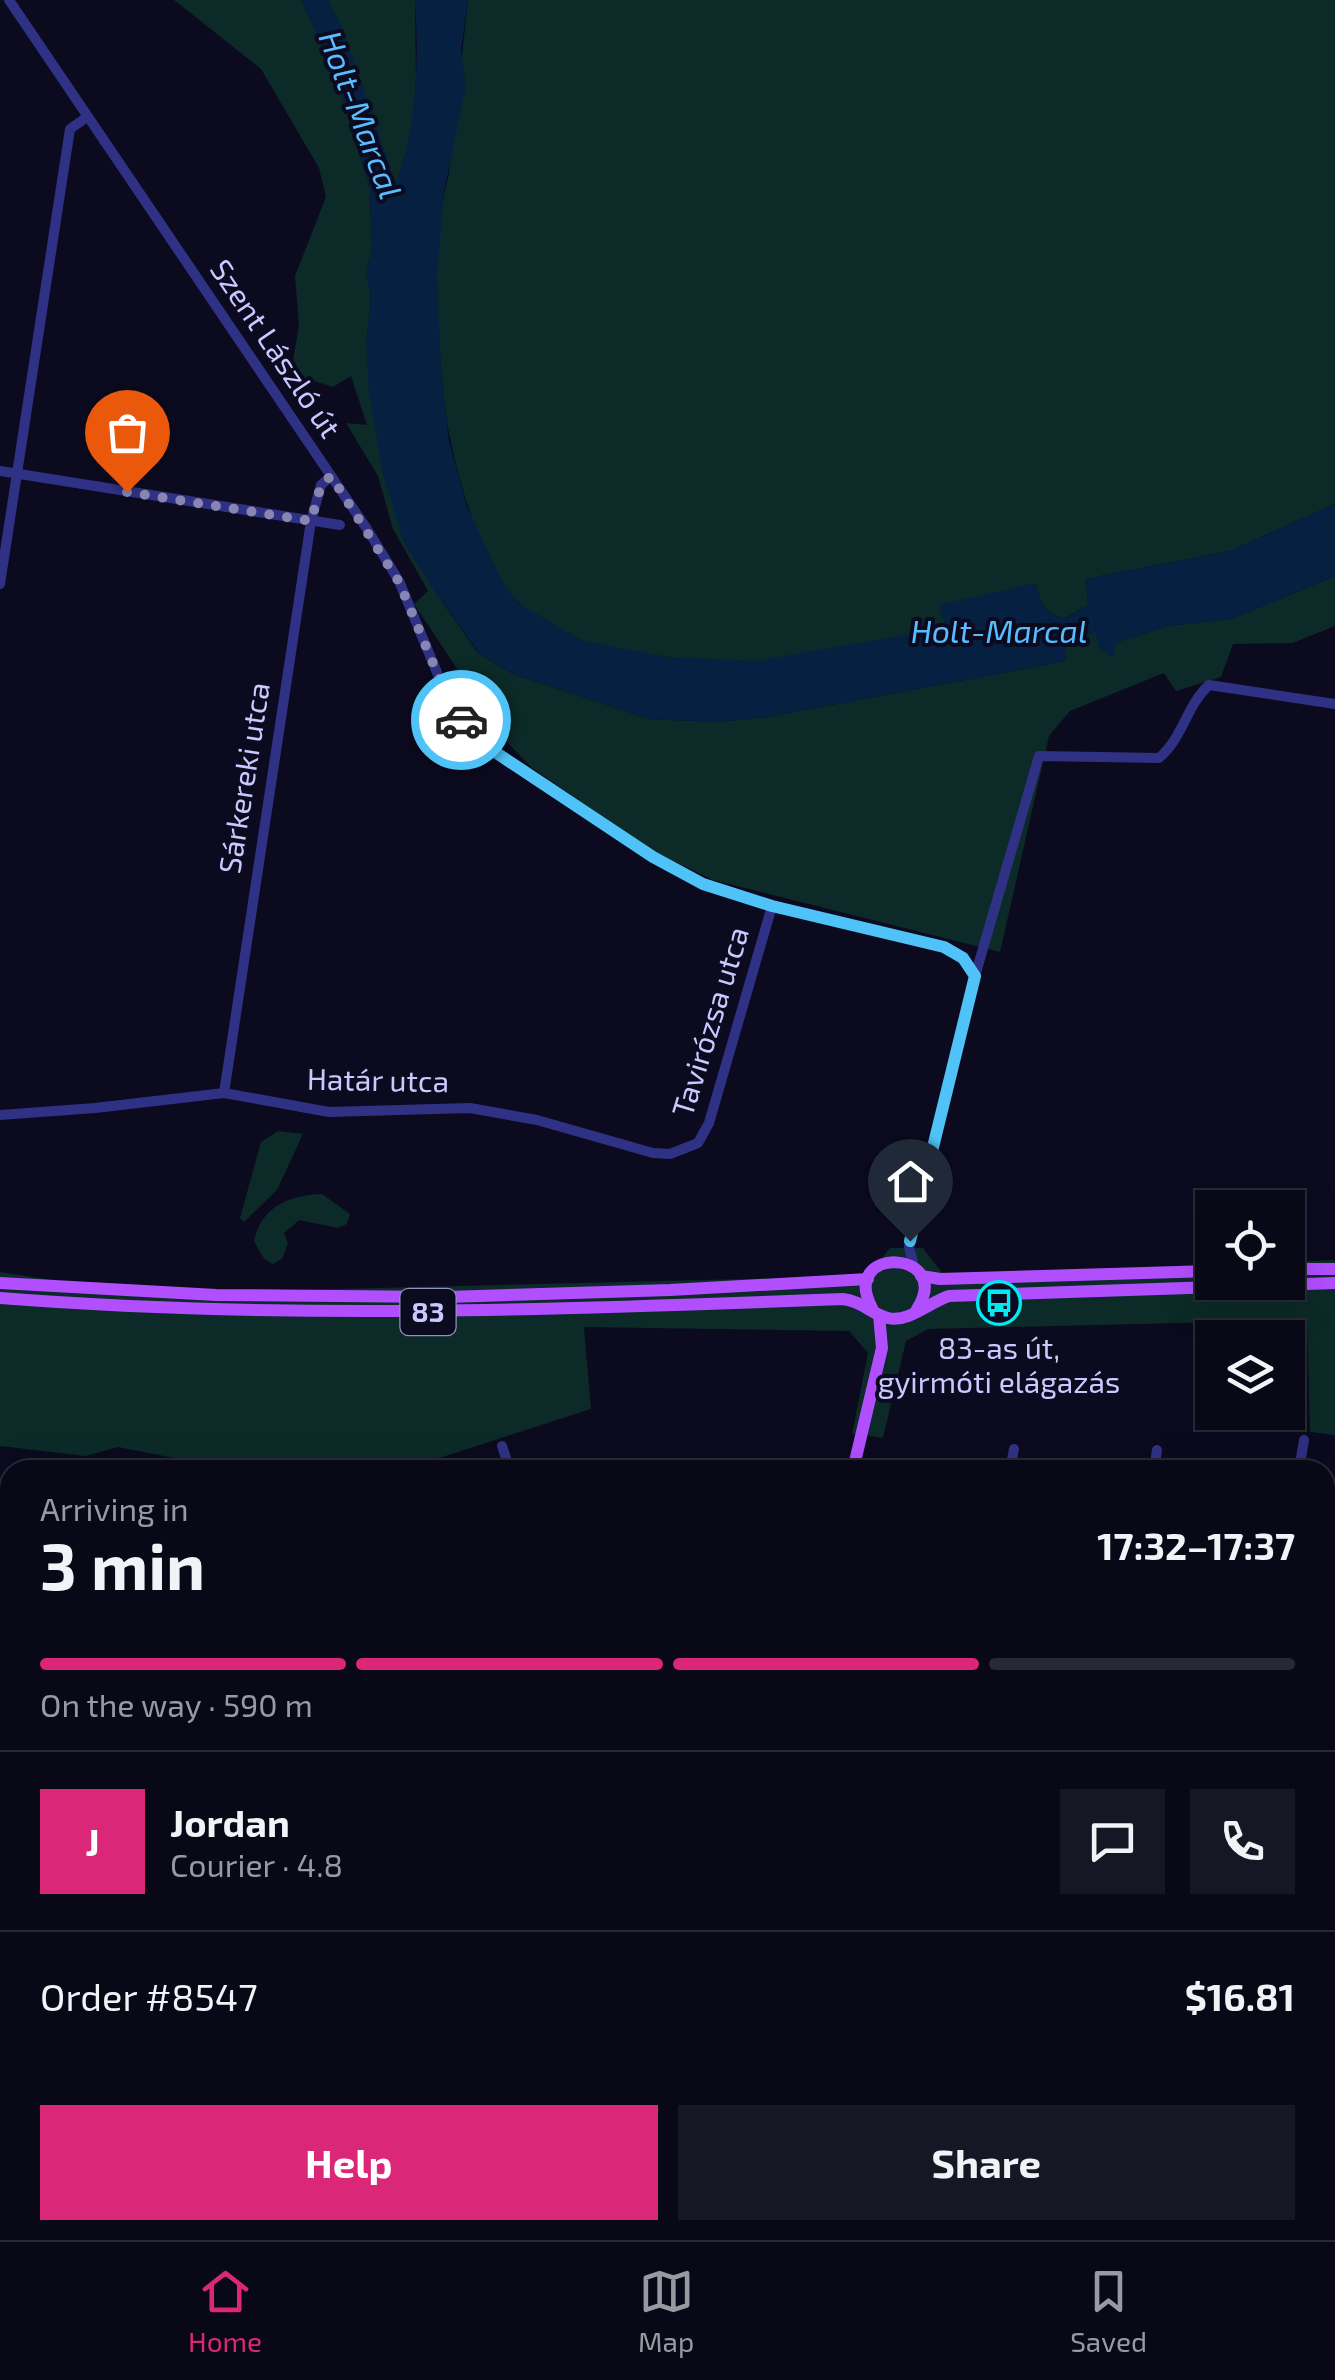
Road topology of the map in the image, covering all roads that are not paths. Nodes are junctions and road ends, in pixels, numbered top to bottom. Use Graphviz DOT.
graph roads {
  1 [pos="9,0"];
  2 [pos="87,116"];
  3 [pos="0,471"];
  4 [pos="16,474"];
  5 [pos="331,476"];
  6 [pos="311,521"];
  7 [pos="340,525"];
  8 [pos="0,584"];
  9 [pos="1335,704"];
  10 [pos="772,906"];
  11 [pos="975,976"];
  12 [pos="224,1093"];
  13 [pos="0,1114"];
  14 [pos="692,1148"];
  15 [pos="909,1247"];
  16 [pos="888,1261"];
  17 [pos="1305,1269"];
  18 [pos="1335,1269"];
  19 [pos="917,1271"];
  20 [pos="1195,1272"];
  21 [pos="868,1279"];
  22 [pos="0,1283"];
  23 [pos="1335,1284"];
  24 [pos="0,1298"];
  25 [pos="876,1311"];
  26 [pos="916,1311"];
  27 [pos="898,1319"];
  28 [pos="882,1348"];
  29 [pos="1304,1440"];
  30 [pos="502,1446"];
  31 [pos="1014,1449"];
  32 [pos="1157,1450"];
  33 [pos="507,1460"];
  34 [pos="855,1460"];
  35 [pos="1012,1460"];
  36 [pos="1156,1460"];
  37 [pos="1301,1460"];
  1 -- 2 [label="street, Szent László út"];
  2 -- 4 [label="street"];
  2 -- 5 [label="street, Szent László út"];
  3 -- 4 [label="street"];
  4 -- 6 [label="street"];
  4 -- 8 [label="street"];
  5 -- 6 [label="street, Sárkereki utca"];
  5 -- 10 [label="street, Szent László út"];
  6 -- 7 [label="street"];
  6 -- 12 [label="street, Sárkereki utca"];
  9 -- 11 [label="street"];
  10 -- 11 [label="street, Szent László út"];
  10 -- 14 [label="street, Tavirózsa utca"];
  11 -- 15 [label="street"];
  12 -- 13 [label="street, Határ utca"];
  12 -- 14 [label="street, Határ utca"];
  15 -- 16 [label="street"];
  15 -- 19 [label="street"];
  16 -- 19 [label="main road"];
  16 -- 21 [label="main road"];
  17 -- 18 [label="main road"];
  19 -- 20 [label="main road"];
  19 -- 26 [label="main road"];
  21 -- 22 [label="main road, 83"];
  21 -- 25 [label="main road"];
  23 -- 26 [label="main road"];
  24 -- 25 [label="main road, 83"];
  25 -- 27 [label="main road, 83"];
  25 -- 28 [label="main road"];
  26 -- 27 [label="main road"];
  27 -- 28 [label="main road"];
  28 -- 34 [label="main road"];
  29 -- 37 [label="street"];
  30 -- 33 [label="street"];
  31 -- 35 [label="street"];
  32 -- 36 [label="street"];
}
